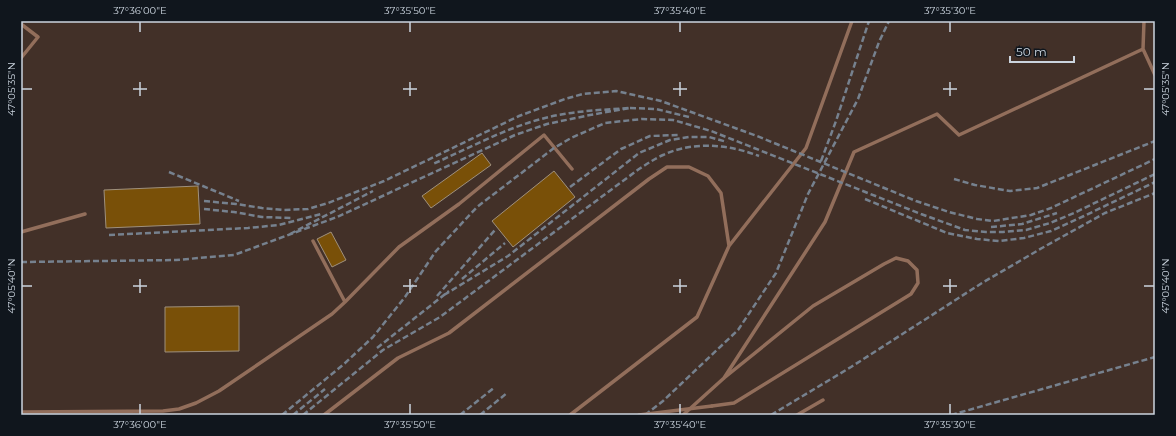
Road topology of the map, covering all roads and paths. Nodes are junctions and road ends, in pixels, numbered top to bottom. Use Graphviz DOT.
graph roads {
  1 [pos="852,21"];
  2 [pos="1144,21"];
  3 [pos="21,24"];
  4 [pos="1143,49"];
  5 [pos="21,58"];
  6 [pos="1155,75"];
  7 [pos="572,169"];
  8 [pos="85,214"];
  9 [pos="21,232"];
  10 [pos="313,241"];
  11 [pos="730,246"];
  12 [pos="345,302"];
  13 [pos="724,378"];
  14 [pos="823,400"];
  15 [pos="21,412"];
  16 [pos="324,415"];
  17 [pos="570,415"];
  18 [pos="639,415"];
  19 [pos="683,415"];
  20 [pos="797,415"];
  1 -- 11 [label="lane"];
  2 -- 4 [label="lane"];
  3 -- 5 [label="lane"];
  4 -- 6 [label="lane"];
  4 -- 13 [label="lane"];
  7 -- 12 [label="lane"];
  8 -- 9 [label="lane"];
  10 -- 12 [label="lane"];
  11 -- 16 [label="lane"];
  11 -- 17 [label="lane"];
  12 -- 15 [label="lane"];
  13 -- 18 [label="lane, bridge"];
  13 -- 19 [label="lane"];
  14 -- 20 [label="lane"];
}
